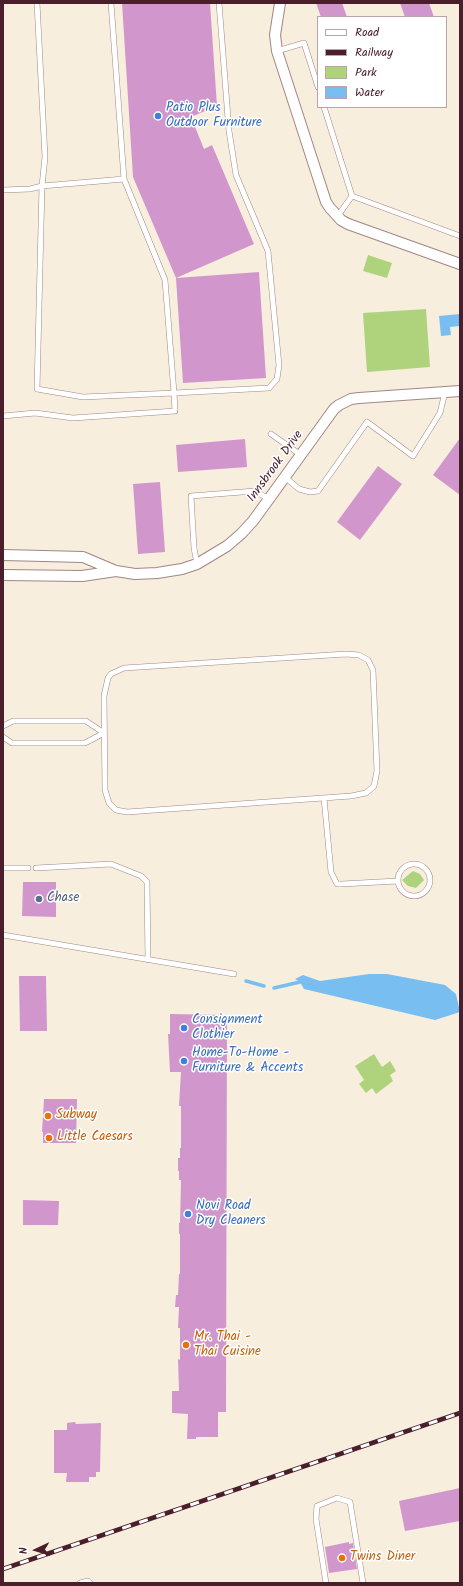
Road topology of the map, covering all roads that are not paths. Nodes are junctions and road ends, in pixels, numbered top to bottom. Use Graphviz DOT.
graph roads {
  1 [pos="37,3"];
  2 [pos="111,3"];
  3 [pos="219,3"];
  4 [pos="280,3"];
  5 [pos="277,50"];
  6 [pos="317,83"];
  7 [pos="324,108"];
  8 [pos="124,179"];
  9 [pos="42,186"];
  10 [pos="3,190"];
  11 [pos="352,196"];
  12 [pos="337,217"];
  13 [pos="460,236"];
  14 [pos="460,264"];
  15 [pos="460,391"];
  16 [pos="445,392"];
  17 [pos="174,393"];
  18 [pos="3,416"];
  19 [pos="271,434"];
  20 [pos="300,455"];
  21 [pos="285,477"];
  22 [pos="268,499"];
  23 [pos="3,555"];
  24 [pos="197,564"];
  25 [pos="116,571"];
  26 [pos="3,574"];
  27 [pos="3,726"];
  28 [pos="104,732"];
  29 [pos="3,738"];
  30 [pos="324,798"];
  31 [pos="3,868"];
  32 [pos="28,868"];
  33 [pos="36,868"];
  34 [pos="397,881"];
  35 [pos="3,935"];
  36 [pos="148,960"];
  37 [pos="234,974"];
  38 [pos="80,1583"];
  39 [pos="90,1583"];
  40 [pos="326,1583"];
  41 [pos="363,1583"];
  1 -- 9 [label="lane"];
  2 -- 8 [label="lane"];
  3 -- 17 [label="lane"];
  4 -- 5 [label="street"];
  5 -- 6 [label="lane"];
  5 -- 12 [label="street"];
  7 -- 11 [label="lane"];
  8 -- 9 [label="lane"];
  8 -- 17 [label="lane"];
  9 -- 10 [label="lane"];
  9 -- 17 [label="lane"];
  11 -- 12 [label="lane"];
  11 -- 13 [label="lane"];
  12 -- 14 [label="street"];
  15 -- 16 [label="street, Innsbrook Drive"];
  16 -- 20 [label="street, Innsbrook Drive"];
  16 -- 21 [label="lane"];
  17 -- 18 [label="lane"];
  19 -- 20 [label="lane"];
  20 -- 21 [label="street, Innsbrook Drive"];
  21 -- 22 [label="street, Innsbrook Drive"];
  22 -- 24 [label="street, Innsbrook Drive"];
  22 -- 24 [label="lane"];
  23 -- 25 [label="street, Innsbrook Drive"];
  24 -- 25 [label="street, Innsbrook Drive"];
  25 -- 26 [label="street, Innsbrook Drive"];
  27 -- 28 [label="lane"];
  28 -- 29 [label="lane"];
  28 -- 30 [label="lane"];
  28 -- 30 [label="lane"];
  30 -- 34 [label="lane"];
  31 -- 32 [label="lane"];
  33 -- 36 [label="lane"];
  34 -- 34 [label="lane"];
  35 -- 36 [label="lane"];
  36 -- 37 [label="lane"];
  38 -- 39 [label="lane"];
  40 -- 41 [label="lane"];
}
